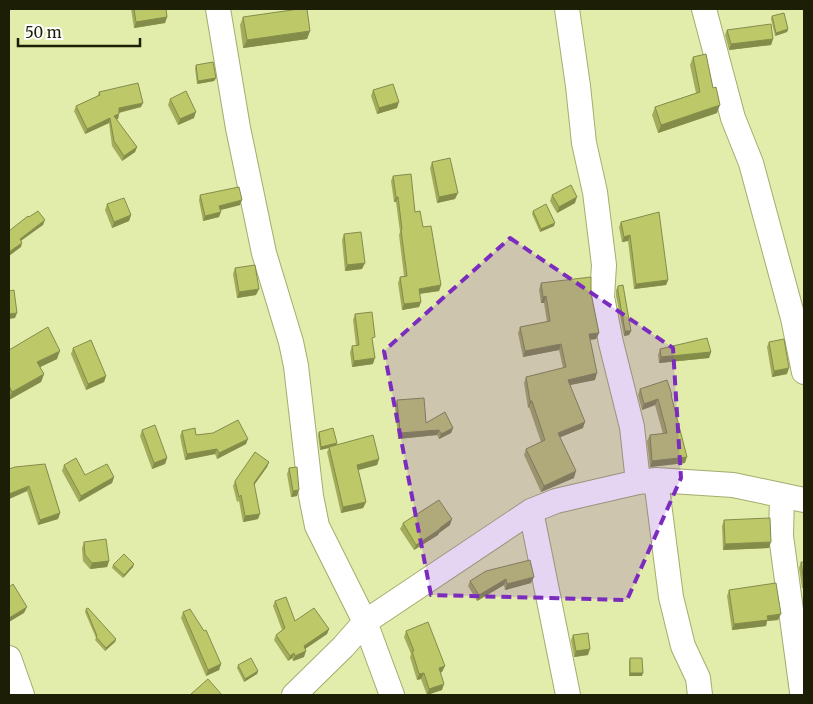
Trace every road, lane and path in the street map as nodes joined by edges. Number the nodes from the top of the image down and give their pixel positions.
1 (218, 9) edge
2 (567, 9) edge
3 (704, 9) edge
4 (804, 372) edge
5 (647, 481) junction
6 (793, 498) edge
7 (531, 511) junction
8 (365, 622) junction
9 (9, 658) edge
10 (802, 692) dead end
11 (22, 695) edge
12 (294, 695) edge
13 (392, 695) edge
14 (568, 695) edge
15 (700, 695) edge

1 - 8 street
2 - 5 street
3 - 4 street
5 - 6 street
5 - 7 street
5 - 15 street
6 - 10 street
7 - 8 street
7 - 14 street
8 - 12 street
8 - 13 street
9 - 11 street

